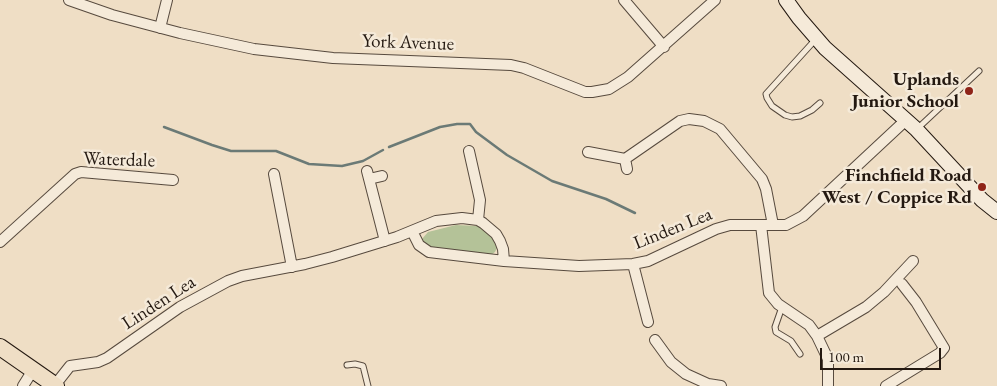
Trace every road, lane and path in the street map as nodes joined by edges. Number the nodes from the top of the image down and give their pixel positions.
1 (69, 0) edge
2 (167, 0) edge
3 (624, 0) edge
4 (715, 0) edge
5 (786, 0) edge
6 (160, 28) junction
7 (817, 38) junction
8 (664, 47) junction
9 (979, 71) dead end
10 (820, 103) dead end
11 (911, 125) junction
12 (469, 151) dead end
13 (588, 152) dead end
14 (274, 174) dead end
15 (382, 176) dead end
16 (173, 180) dead end
17 (982, 200) junction
18 (997, 212) edge
19 (478, 220) junction
20 (997, 223) edge
21 (761, 225) junction
22 (772, 225) junction
23 (412, 232) junction
24 (385, 241) junction
25 (0, 242) edge
26 (504, 261) junction
27 (913, 261) dead end
28 (633, 264) junction
29 (292, 267) junction
30 (902, 284) dead end
31 (782, 307) junction
32 (648, 322) dead end
33 (817, 336) junction
34 (655, 340) dead end
35 (0, 347) edge
36 (800, 354) dead end
37 (347, 365) dead end
38 (34, 370) junction
39 (23, 386) edge
40 (56, 386) edge
41 (368, 386) edge
42 (721, 386) edge
43 (828, 386) edge
44 (886, 386) edge

1 - 6 street, York Avenue
2 - 6 street
3 - 8 street
4 - 8 street, York Avenue
5 - 7 main road
6 - 8 street, York Avenue
7 - 10 lane
7 - 11 main road
9 - 11 lane
11 - 17 main road
11 - 22 street, Linden Lea
12 - 19 street
13 - 22 street
14 - 29 street
15 - 24 street
16 - 25 street, Waterdale
17 - 18 main road
17 - 20 main road
19 - 23 street, Linden Lea
19 - 26 street
21 - 22 street, Linden Lea
21 - 28 street, Linden Lea
21 - 31 street
23 - 24 street, Linden Lea
23 - 26 street, Linden Lea
24 - 29 street, Linden Lea
26 - 28 street, Linden Lea
27 - 33 street
28 - 32 street
29 - 40 street, Linden Lea
30 - 44 street
31 - 33 street
31 - 36 lane
33 - 43 street
34 - 42 street
35 - 38 highway
37 - 41 lane
38 - 39 street
38 - 40 highway

